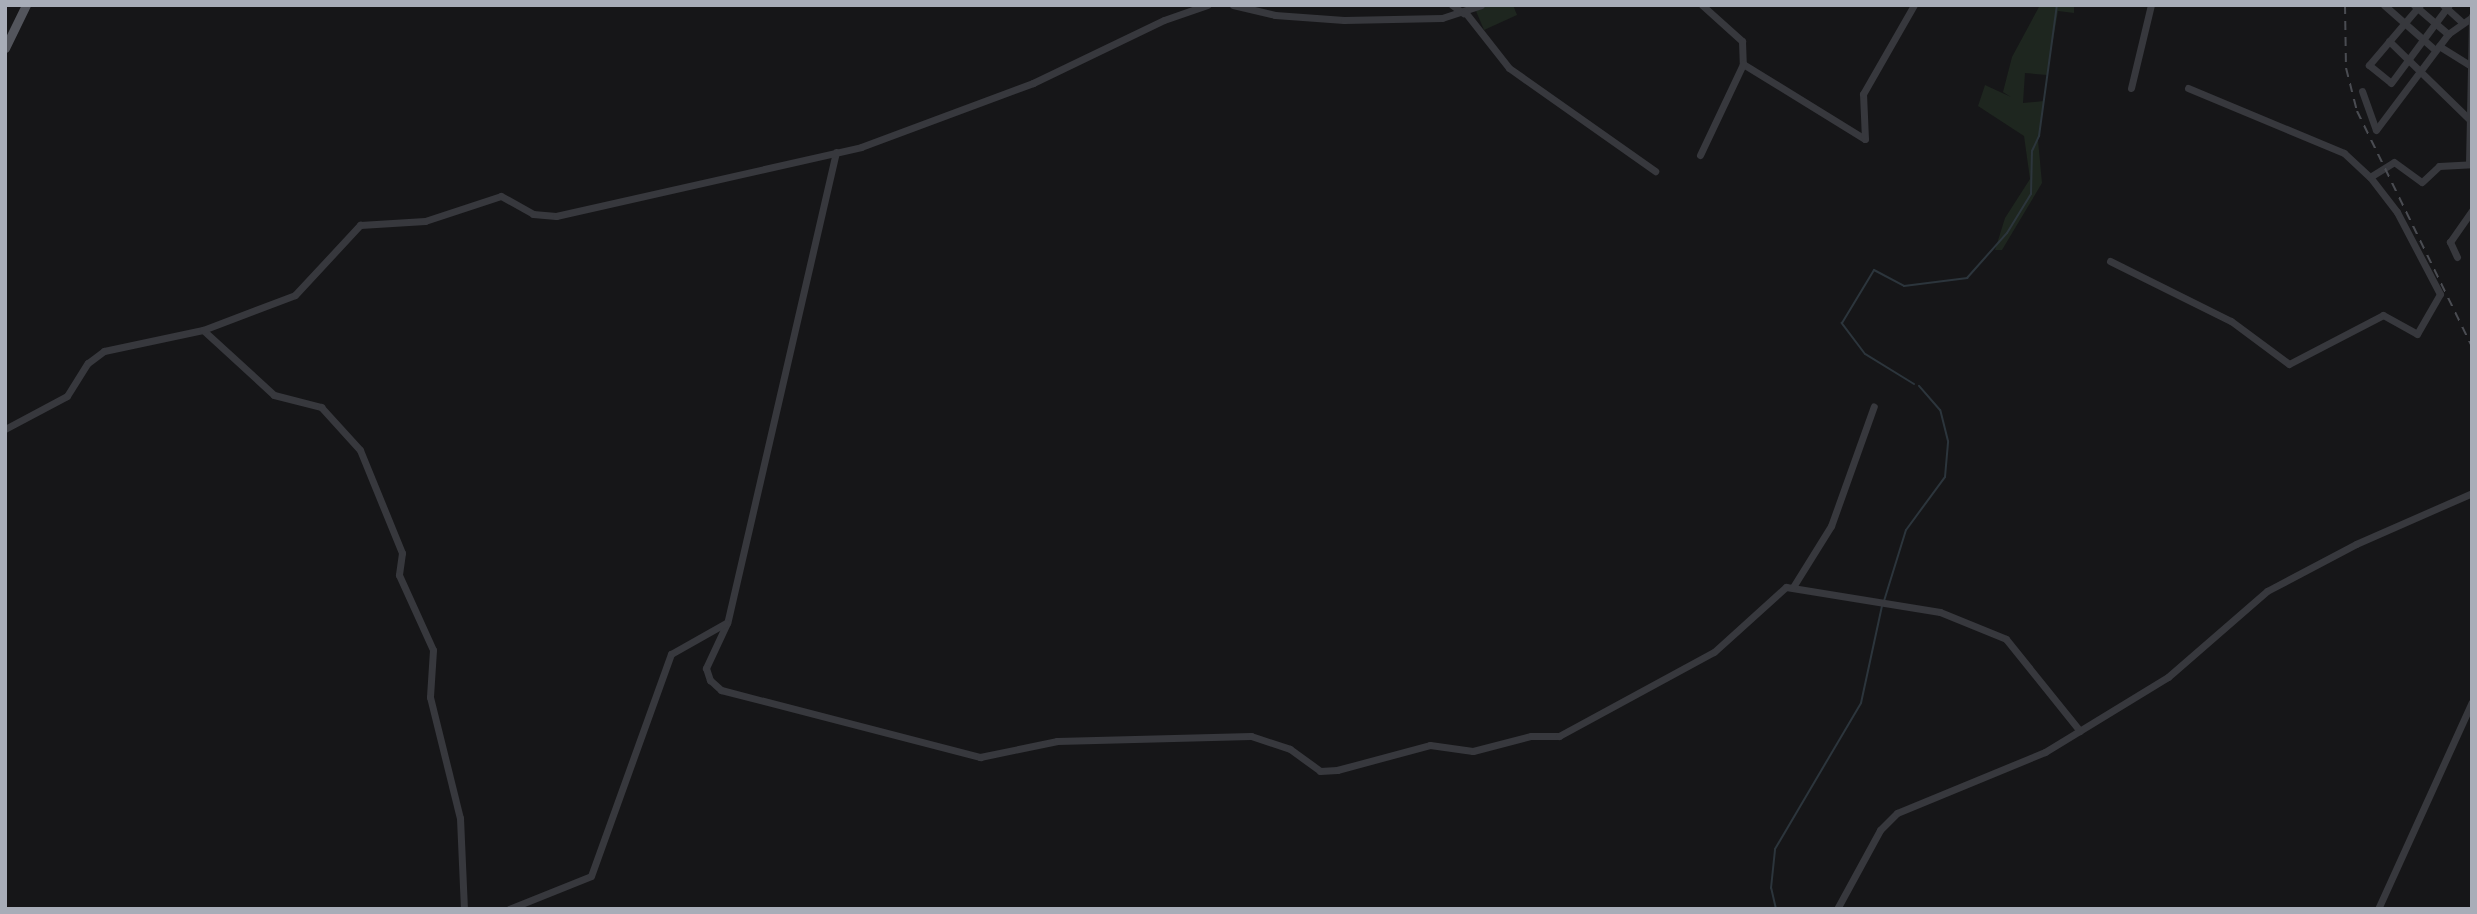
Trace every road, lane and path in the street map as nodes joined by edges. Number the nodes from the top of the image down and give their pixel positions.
1 (26, 5) edge
2 (1207, 5) edge
3 (1233, 5) edge
4 (1452, 5) edge
5 (1481, 5) edge
6 (1702, 5) edge
7 (1914, 5) edge
8 (2151, 5) edge
9 (2384, 5) edge
10 (2397, 5) edge
11 (2417, 6) edge
12 (2446, 6) edge
13 (1464, 13) junction
14 (2391, 14) junction
15 (2472, 17) edge
16 (2460, 21) junction
17 (2435, 22) junction
18 (2404, 24) junction
19 (2448, 34) junction
20 (2422, 40) junction
21 (2389, 41) junction
22 (5, 48) edge
23 (2437, 48) junction
24 (2408, 62) junction
25 (1743, 64) junction
26 (2469, 65) junction
27 (2418, 70) junction
28 (2131, 88) dead end
29 (2188, 88) dead end
30 (2361, 91) dead end
31 (2470, 121) edge
32 (836, 152) junction
33 (1700, 155) dead end
34 (2470, 164) edge
35 (1655, 171) dead end
36 (2370, 177) junction
37 (2472, 210) edge
38 (2457, 257) dead end
39 (2109, 261) dead end
40 (202, 330) junction
41 (1874, 407) dead end
42 (5, 429) edge
43 (2472, 493) edge
44 (1793, 587) junction
45 (727, 623) junction
46 (2472, 702) edge
47 (2080, 731) junction
48 (464, 909) edge
49 (509, 909) edge
50 (1837, 909) edge
51 (2378, 909) edge

1 - 22 main road
2 - 32 street
3 - 13 street
4 - 13 street
5 - 13 street
6 - 25 street
7 - 25 street
8 - 28 street
9 - 14 street
10 - 14 street
11 - 17 street
11 - 18 street
12 - 16 street
12 - 17 street
13 - 35 street
14 - 18 street
15 - 16 street
15 - 26 street
16 - 19 street
17 - 19 street
17 - 20 street
18 - 20 street
18 - 21 street
19 - 23 street
20 - 23 street
20 - 24 street
21 - 24 street
21 - 24 street
23 - 26 street
23 - 27 street
24 - 27 street
25 - 33 street
26 - 31 street
27 - 30 street
27 - 31 street
29 - 36 street
31 - 34 street
32 - 40 street
32 - 45 street
34 - 36 street
36 - 39 street
37 - 38 street
40 - 42 street
40 - 48 street
41 - 44 street
43 - 47 street
44 - 45 street
44 - 47 street
45 - 49 street
46 - 51 street
47 - 50 street

